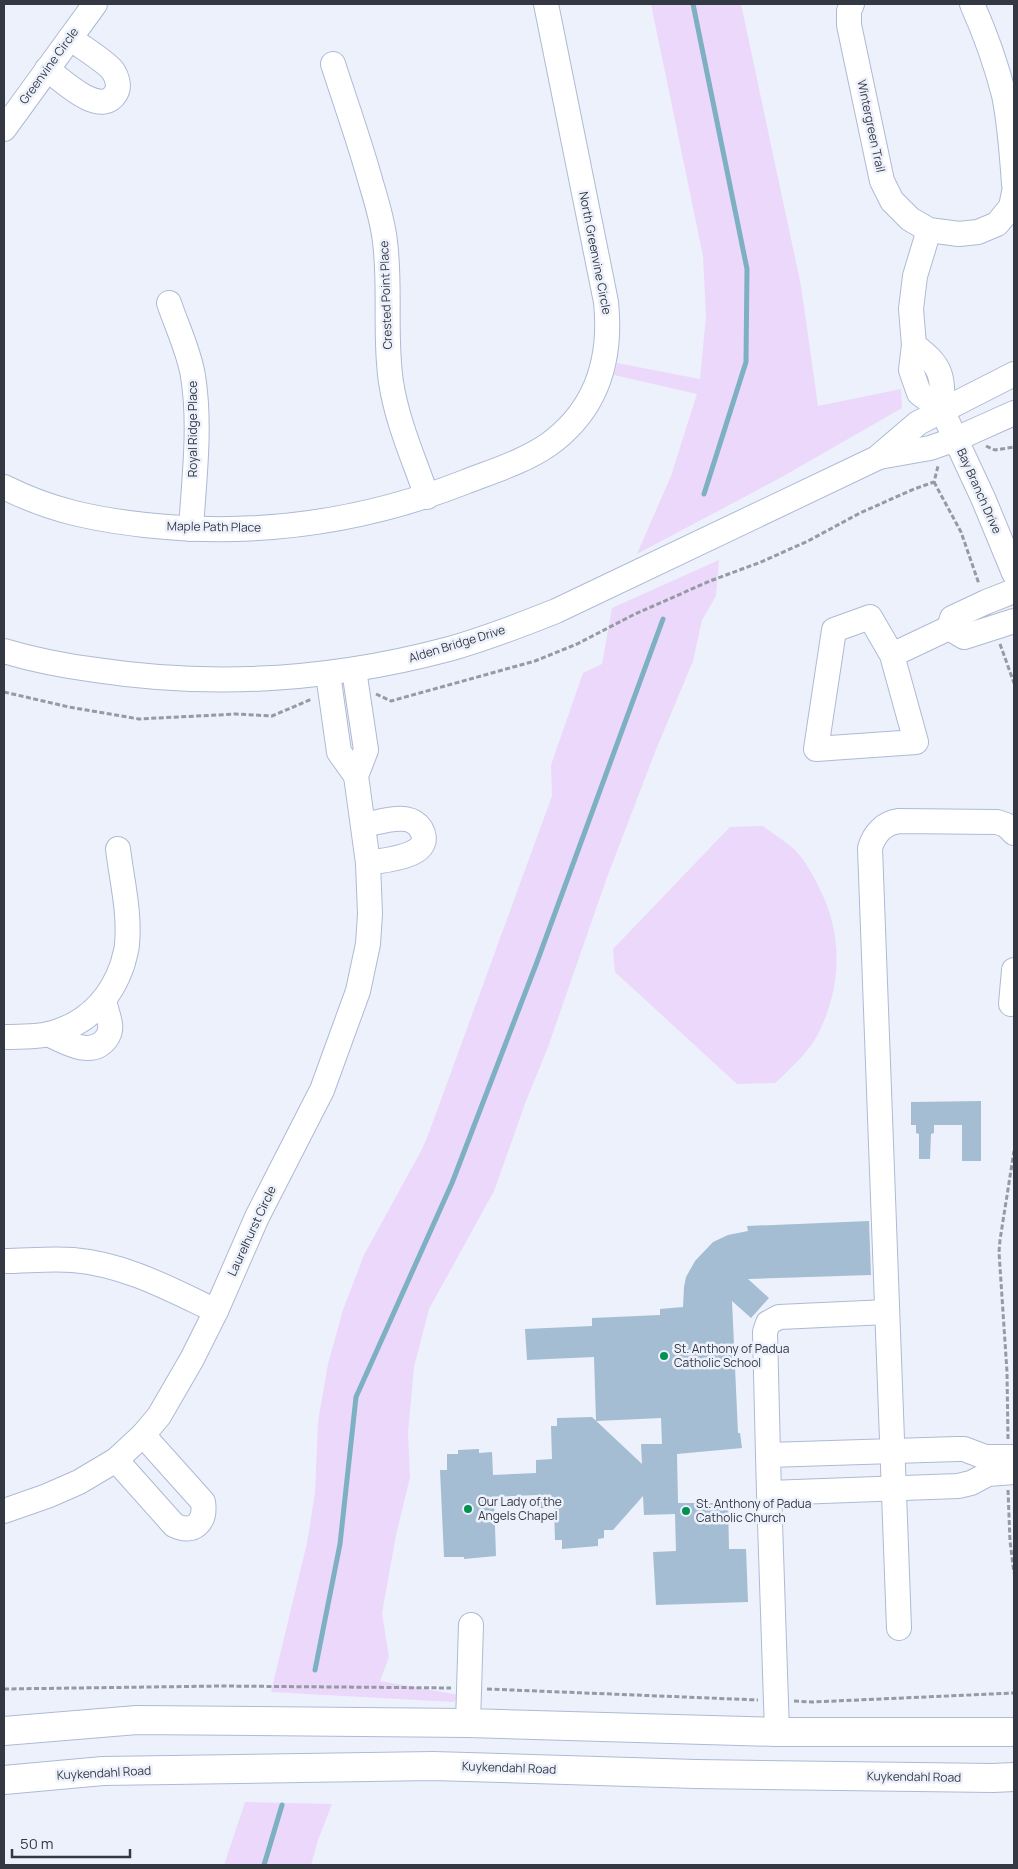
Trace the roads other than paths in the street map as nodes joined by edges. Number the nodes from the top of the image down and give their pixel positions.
1 (95, 4) edge
2 (546, 4) edge
3 (852, 4) edge
4 (972, 4) edge
5 (70, 38) junction
6 (333, 64) dead end
7 (48, 69) junction
8 (4, 129) edge
9 (1014, 184) edge
10 (1014, 192) edge
11 (928, 230) junction
12 (169, 304) dead end
13 (1014, 374) edge
14 (942, 410) junction
15 (1014, 413) edge
16 (956, 439) junction
17 (877, 458) junction
18 (4, 487) edge
19 (427, 497) junction
20 (191, 529) junction
21 (1014, 573) edge
22 (1014, 591) edge
23 (1004, 624) edge
24 (949, 628) junction
25 (4, 651) edge
26 (892, 655) junction
27 (354, 670) junction
28 (328, 674) junction
29 (356, 776) junction
30 (363, 825) junction
31 (1014, 833) edge
32 (118, 849) dead end
33 (368, 863) junction
34 (1014, 970) edge
35 (104, 1001) junction
36 (1011, 1004) dead end
37 (48, 1034) junction
38 (4, 1037) edge
39 (4, 1261) edge
40 (216, 1312) junction
41 (887, 1312) junction
42 (143, 1435) junction
43 (892, 1451) junction
44 (975, 1454) junction
45 (768, 1455) junction
46 (116, 1460) junction
47 (1011, 1465) edge
48 (976, 1480) junction
49 (894, 1489) junction
50 (770, 1493) junction
51 (4, 1511) edge
52 (471, 1625) dead end
53 (899, 1628) dead end
54 (468, 1723) junction
55 (4, 1731) edge
56 (777, 1732) junction
57 (1014, 1732) edge
58 (499, 1767) junction
59 (781, 1774) junction
60 (1014, 1777) edge
61 (4, 1780) edge

1 - 5 street, Greenvine Circle
2 - 19 street, North Greenvine Circle
3 - 11 street, Wintergreen Trail
4 - 9 street
5 - 7 street, Greenvine Circle
5 - 7 street
6 - 19 street, Crested Point Place
7 - 8 street, Greenvine Circle
10 - 11 street, Wintergreen Trail
11 - 14 street
12 - 20 street, Royal Ridge Place
13 - 14 street, Alden Bridge Drive
14 - 16 street, Bay Branch Drive
14 - 17 street, Alden Bridge Drive
15 - 16 street, Alden Bridge Drive
16 - 17 street, Alden Bridge Drive
16 - 21 street, Bay Branch Drive
17 - 27 street, Alden Bridge Drive
18 - 20 street, Maple Path Place
19 - 20 street, Maple Path Place
22 - 24 street
23 - 24 street
24 - 26 street
25 - 28 street, Alden Bridge Drive
26 - 26 street
27 - 28 street, Alden Bridge Drive
27 - 29 street, Laurelhurst Circle
28 - 29 street, Laurelhurst Circle
29 - 30 street, Laurelhurst Circle
30 - 33 street, Laurelhurst Circle
30 - 33 street
31 - 41 street
32 - 35 street
33 - 40 street, Laurelhurst Circle
34 - 36 street
35 - 37 street
35 - 37 street
37 - 38 street
39 - 40 street
40 - 42 street, Laurelhurst Circle
41 - 43 street
41 - 45 street
42 - 46 street, Laurelhurst Circle
42 - 46 street
43 - 44 street
43 - 45 street
43 - 49 street
44 - 47 street
44 - 48 street
45 - 50 street
46 - 51 street, Laurelhurst Circle
47 - 48 street
48 - 49 street
49 - 50 street
49 - 53 street
50 - 56 street
52 - 54 street
54 - 55 main road
54 - 56 main road
54 - 58 main road
56 - 57 main road
56 - 59 main road
58 - 59 main road, Kuykendahl Road
58 - 61 main road, Kuykendahl Road
59 - 60 main road, Kuykendahl Road

